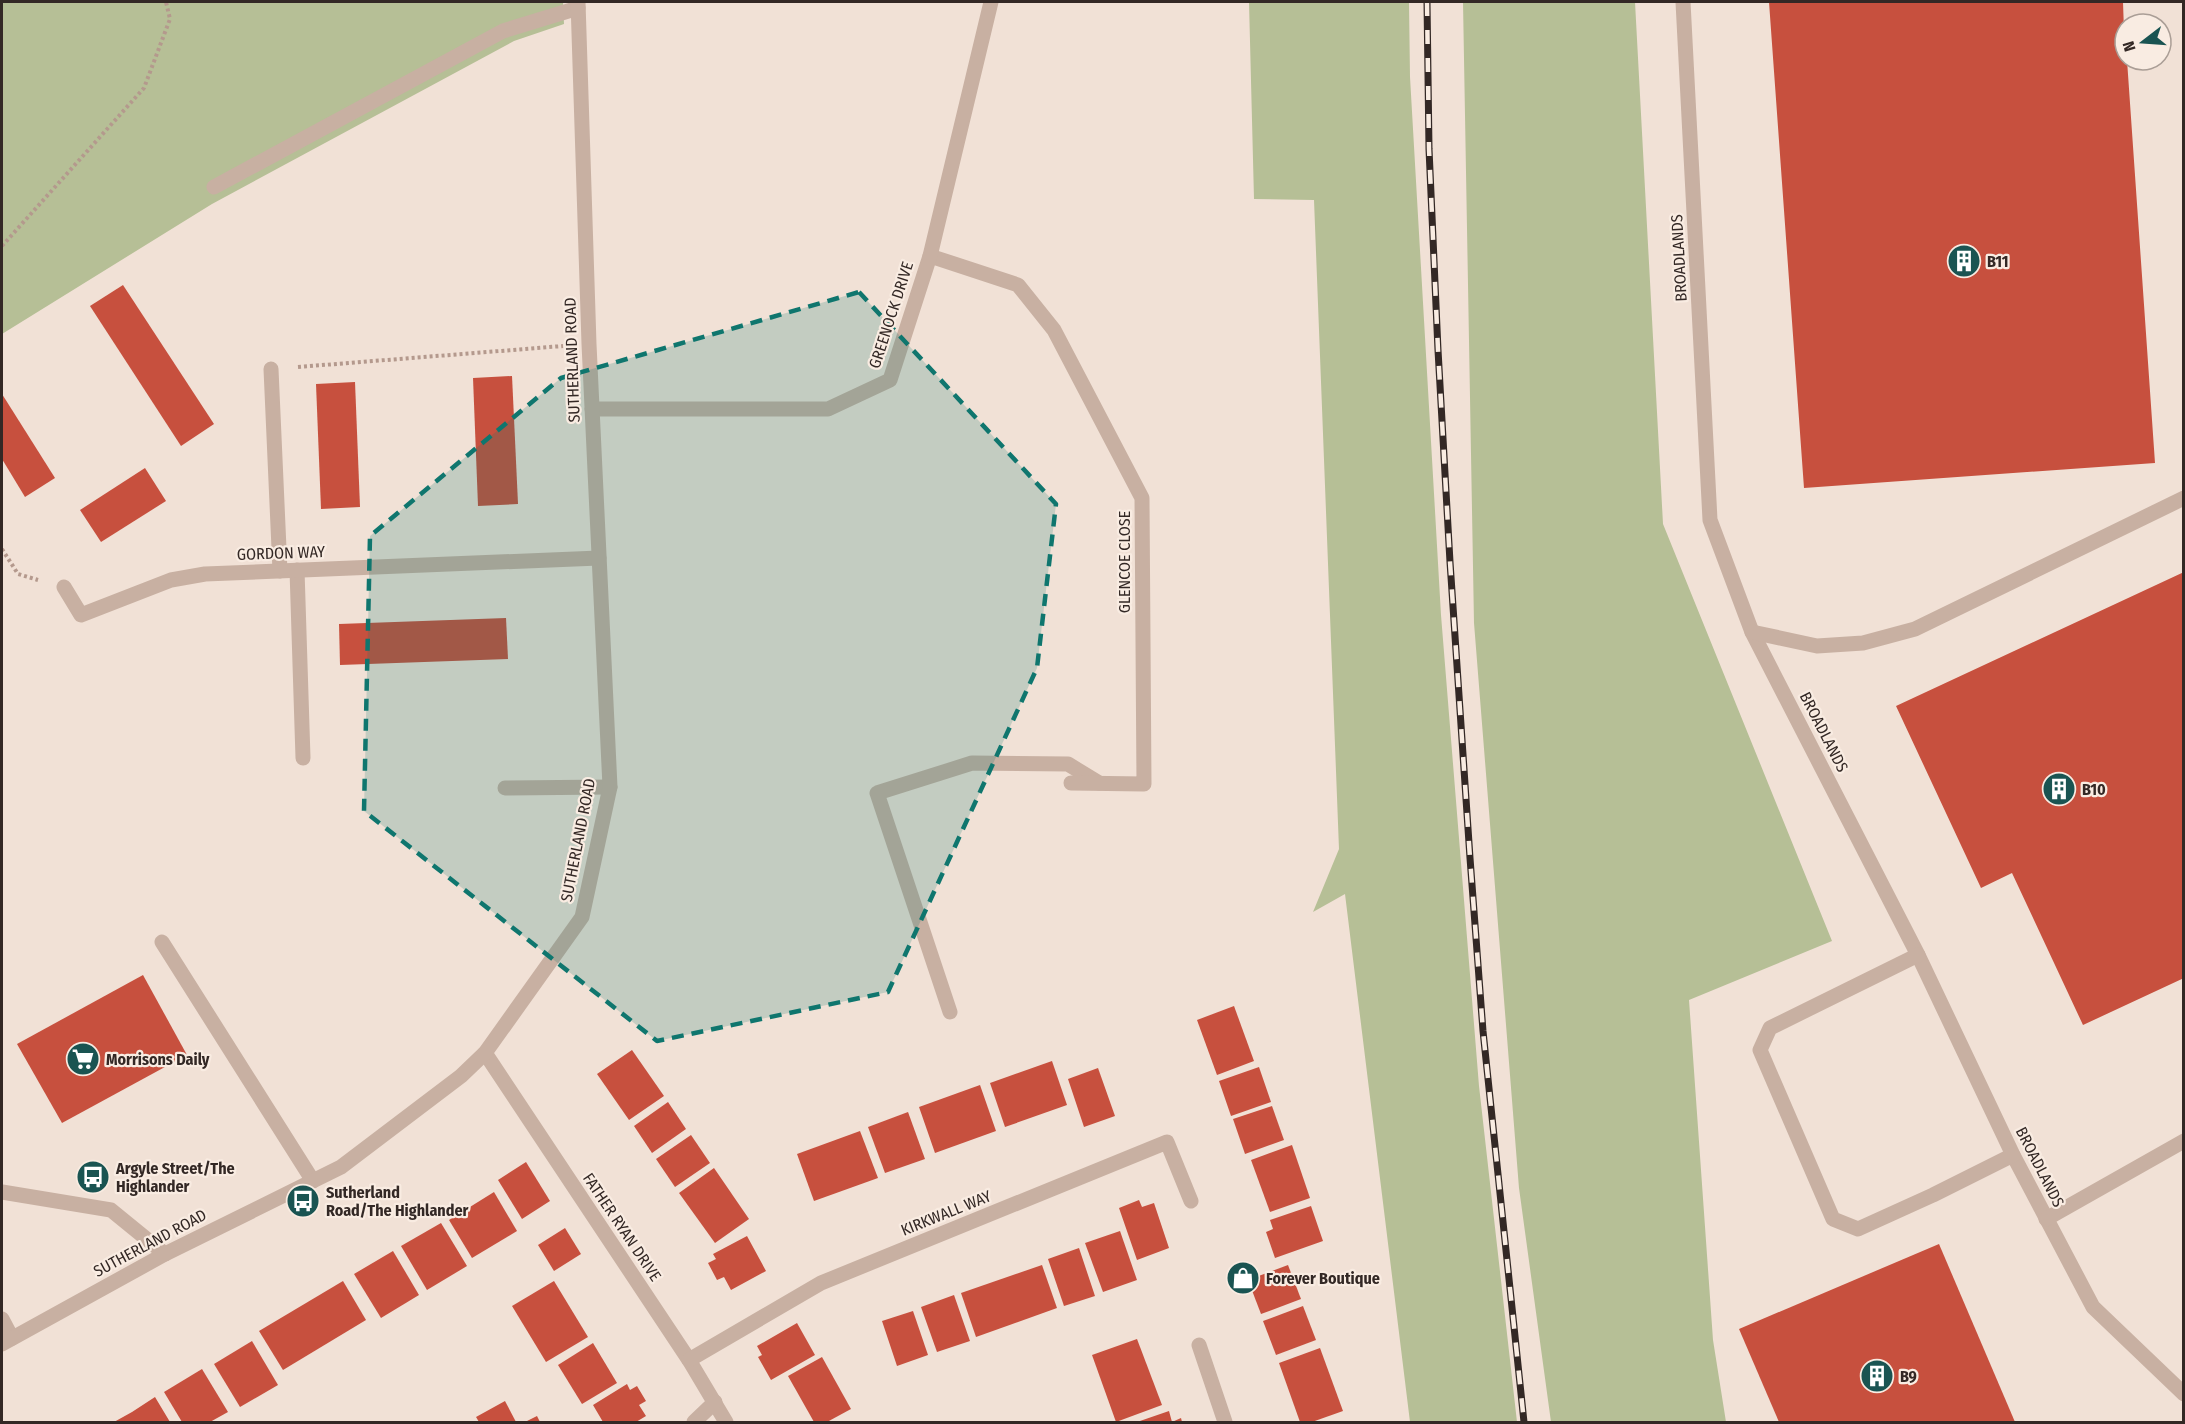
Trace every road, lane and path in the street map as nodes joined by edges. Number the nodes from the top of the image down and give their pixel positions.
1 (166, 2) edge
2 (991, 2) edge
3 (1683, 2) edge
4 (578, 5) edge
5 (214, 188) dead end
6 (2, 246) edge
7 (930, 256) junction
8 (589, 344) junction
9 (271, 369) joint
10 (592, 409) junction
11 (2184, 498) edge
12 (2, 549) edge
13 (599, 558) junction
14 (297, 570) junction
15 (280, 571) junction
16 (64, 587) joint
17 (1752, 632) junction
18 (303, 758) dead end
19 (1071, 783) dead end
20 (1099, 783) junction
21 (610, 787) junction
22 (505, 789) dead end
23 (162, 942) dead end
24 (1918, 954) junction
25 (950, 1012) dead end
26 (485, 1053) junction
27 (2184, 1142) edge
28 (2013, 1155) junction
29 (313, 1181) junction
30 (2, 1192) edge
31 (1191, 1201) dead end
32 (2046, 1219) junction
33 (165, 1254) junction
34 (2, 1319) edge
35 (7, 1341) edge
36 (1199, 1345) dead end
37 (689, 1360) junction
38 (2184, 1394) edge
39 (715, 1402) junction
40 (694, 1422) edge
41 (726, 1422) edge
42 (1225, 1422) edge

1 - 6 path
2 - 7 street, GREENOCK DRIVE
3 - 17 street, BROADLANDS
4 - 5 street
4 - 8 street, SUTHERLAND ROAD
7 - 10 street, GREENOCK DRIVE
7 - 20 street, GLENCOE CLOSE
8 - 9 path
8 - 10 street, SUTHERLAND ROAD
9 - 15 street
10 - 13 street, SUTHERLAND ROAD
11 - 17 street
12 - 16 path
13 - 14 street, GORDON WAY
13 - 21 street, SUTHERLAND ROAD
14 - 15 street, GORDON WAY
14 - 18 street
15 - 16 street, GORDON WAY
17 - 24 street, BROADLANDS
19 - 20 street, GLENCOE CLOSE
20 - 25 street
21 - 22 street
21 - 26 street, SUTHERLAND ROAD
23 - 29 street
24 - 28 street, BROADLANDS
24 - 28 street
26 - 29 street, SUTHERLAND ROAD
26 - 37 street, FATHER RYAN DRIVE
27 - 32 street
28 - 32 street, BROADLANDS
29 - 33 street, SUTHERLAND ROAD
30 - 33 street
31 - 37 street, KIRKWALL WAY
32 - 38 street, BROADLANDS
33 - 35 street, SUTHERLAND ROAD
34 - 35 street
36 - 42 street
37 - 39 street, FATHER RYAN DRIVE
39 - 40 street
39 - 41 street, FATHER RYAN DRIVE

